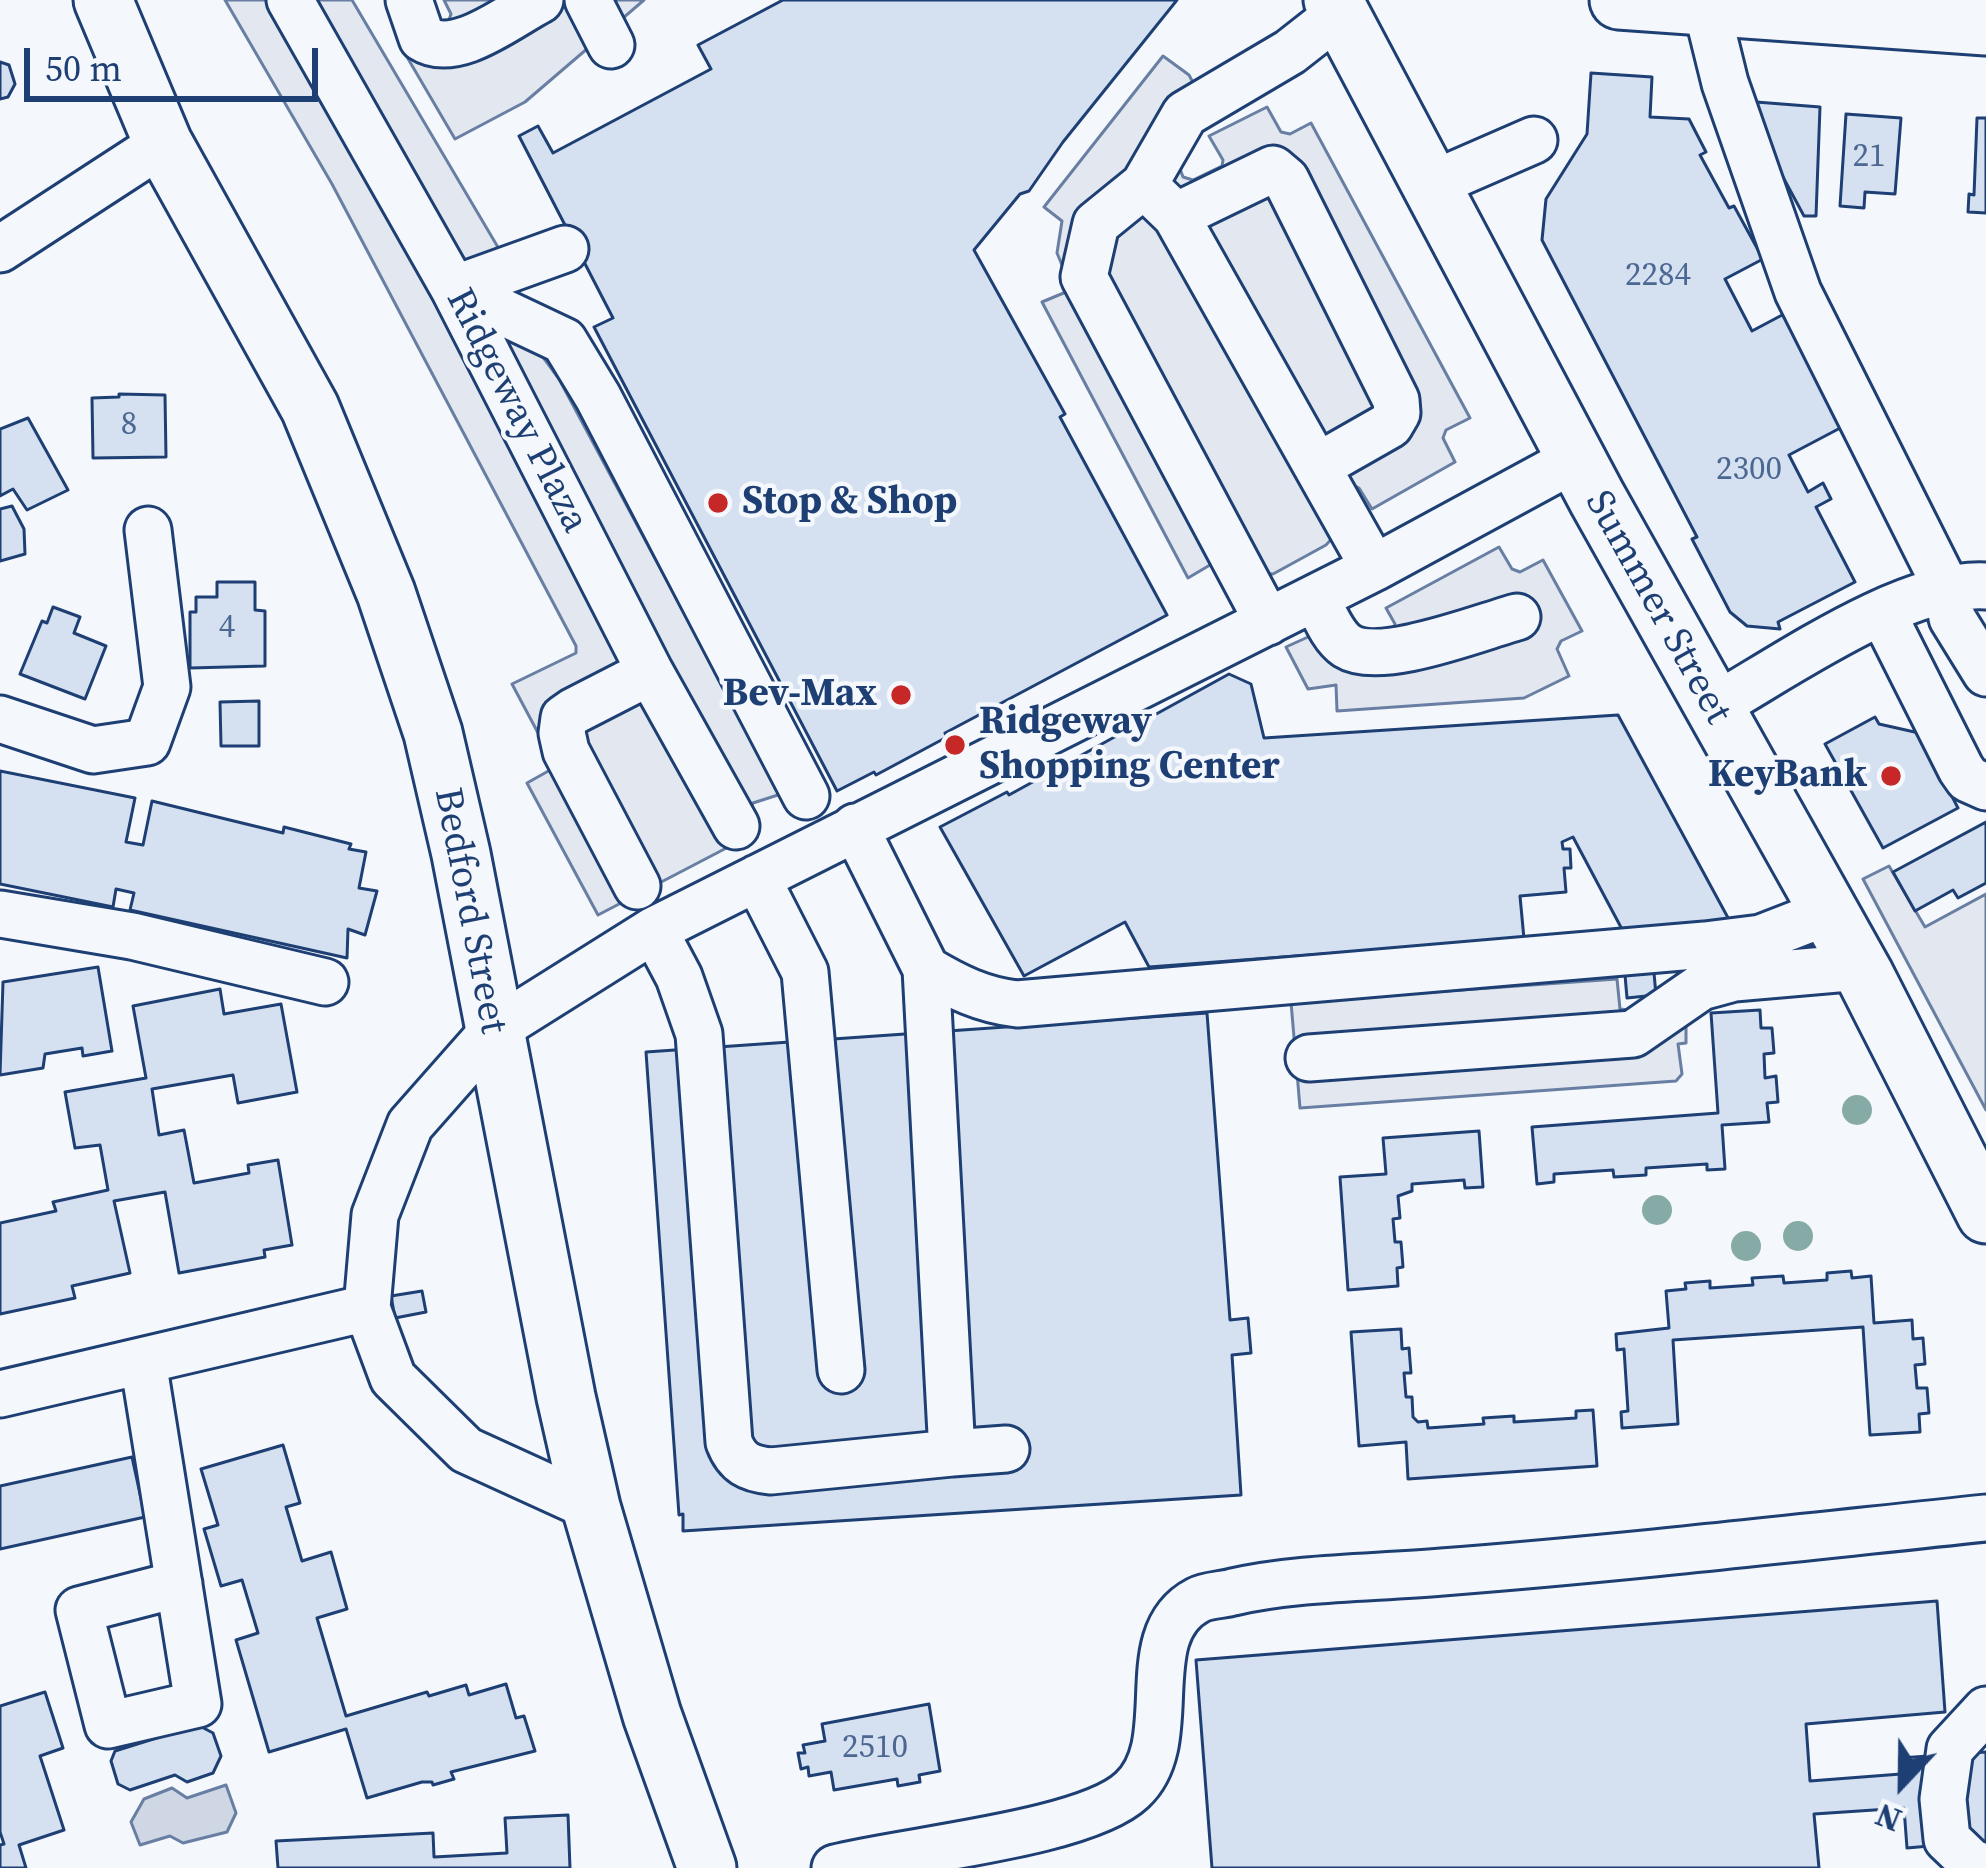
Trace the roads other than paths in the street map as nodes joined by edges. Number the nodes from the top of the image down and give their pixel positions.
1 (103, 0) edge
2 (290, 0) edge
3 (409, 0) edge
4 (540, 0) edge
5 (588, 0) edge
6 (1619, 0) edge
7 (1348, 4) edge
8 (1731, 5) edge
9 (1986, 26) edge
10 (611, 45) dead end
11 (1534, 140) dead end
12 (163, 143) junction
13 (1433, 184) junction
14 (1160, 201) junction
15 (0, 249) edge
16 (565, 249) dead end
17 (454, 290) junction
18 (1575, 459) junction
19 (1318, 466) junction
20 (148, 530) dead end
21 (1374, 568) junction
22 (1967, 588) edge
23 (1316, 598) junction
24 (1882, 612) junction
25 (1517, 617) dead end
26 (1268, 622) junction
27 (1986, 625) edge
28 (650, 672) junction
29 (1986, 673) edge
30 (1712, 708) junction
31 (0, 719) edge
32 (1986, 787) edge
33 (806, 796) dead end
34 (736, 826) dead end
35 (855, 826) junction
36 (757, 878) junction
37 (637, 886) dead end
38 (1828, 912) junction
39 (0, 914) edge
40 (654, 930) junction
41 (1860, 967) junction
42 (926, 969) junction
43 (325, 982) dead end
44 (493, 1031) junction
45 (1309, 1058) dead end
46 (1986, 1214) edge
47 (367, 1308) junction
48 (142, 1361) junction
49 (841, 1370) dead end
50 (0, 1394) edge
51 (1006, 1449) dead end
52 (952, 1453) junction
53 (591, 1507) junction
54 (1986, 1518) edge
55 (179, 1584) dead end
56 (1986, 1710) edge
57 (707, 1868) edge
58 (835, 1868) edge
59 (1986, 1868) edge

1 - 12 main road, Bedford Street
2 - 17 street, Ridgeway Plaza
3 - 4 street
5 - 10 street
6 - 8 main road
7 - 13 main road, Summer Street
7 - 14 street
8 - 9 main road
8 - 22 street
11 - 13 street
12 - 15 street
12 - 44 main road, Bedford Street
13 - 18 main road, Summer Street
14 - 19 street
14 - 19 street
14 - 26 street
16 - 17 street
17 - 28 street, Ridgeway Plaza
17 - 33 street
18 - 21 street
18 - 30 main road, Summer Street
19 - 21 street
20 - 31 street
21 - 23 street
22 - 24 street
22 - 27 street
22 - 29 street
23 - 25 street
23 - 26 street
24 - 30 street
24 - 32 street
26 - 35 street
28 - 34 street, Ridgeway Plaza
28 - 37 street
30 - 38 main road, Summer Street
35 - 36 street
35 - 42 street
36 - 40 street
36 - 49 street
38 - 41 main road, Summer Street
38 - 42 street
39 - 43 street
40 - 44 street
40 - 52 street
41 - 45 street
41 - 46 main road, Summer Street
42 - 52 street
44 - 47 street
44 - 53 main road, Bedford Street
47 - 48 street
47 - 53 street
48 - 50 street
48 - 55 street
51 - 52 street
53 - 57 main road, Bedford Street
54 - 58 street
56 - 59 street

